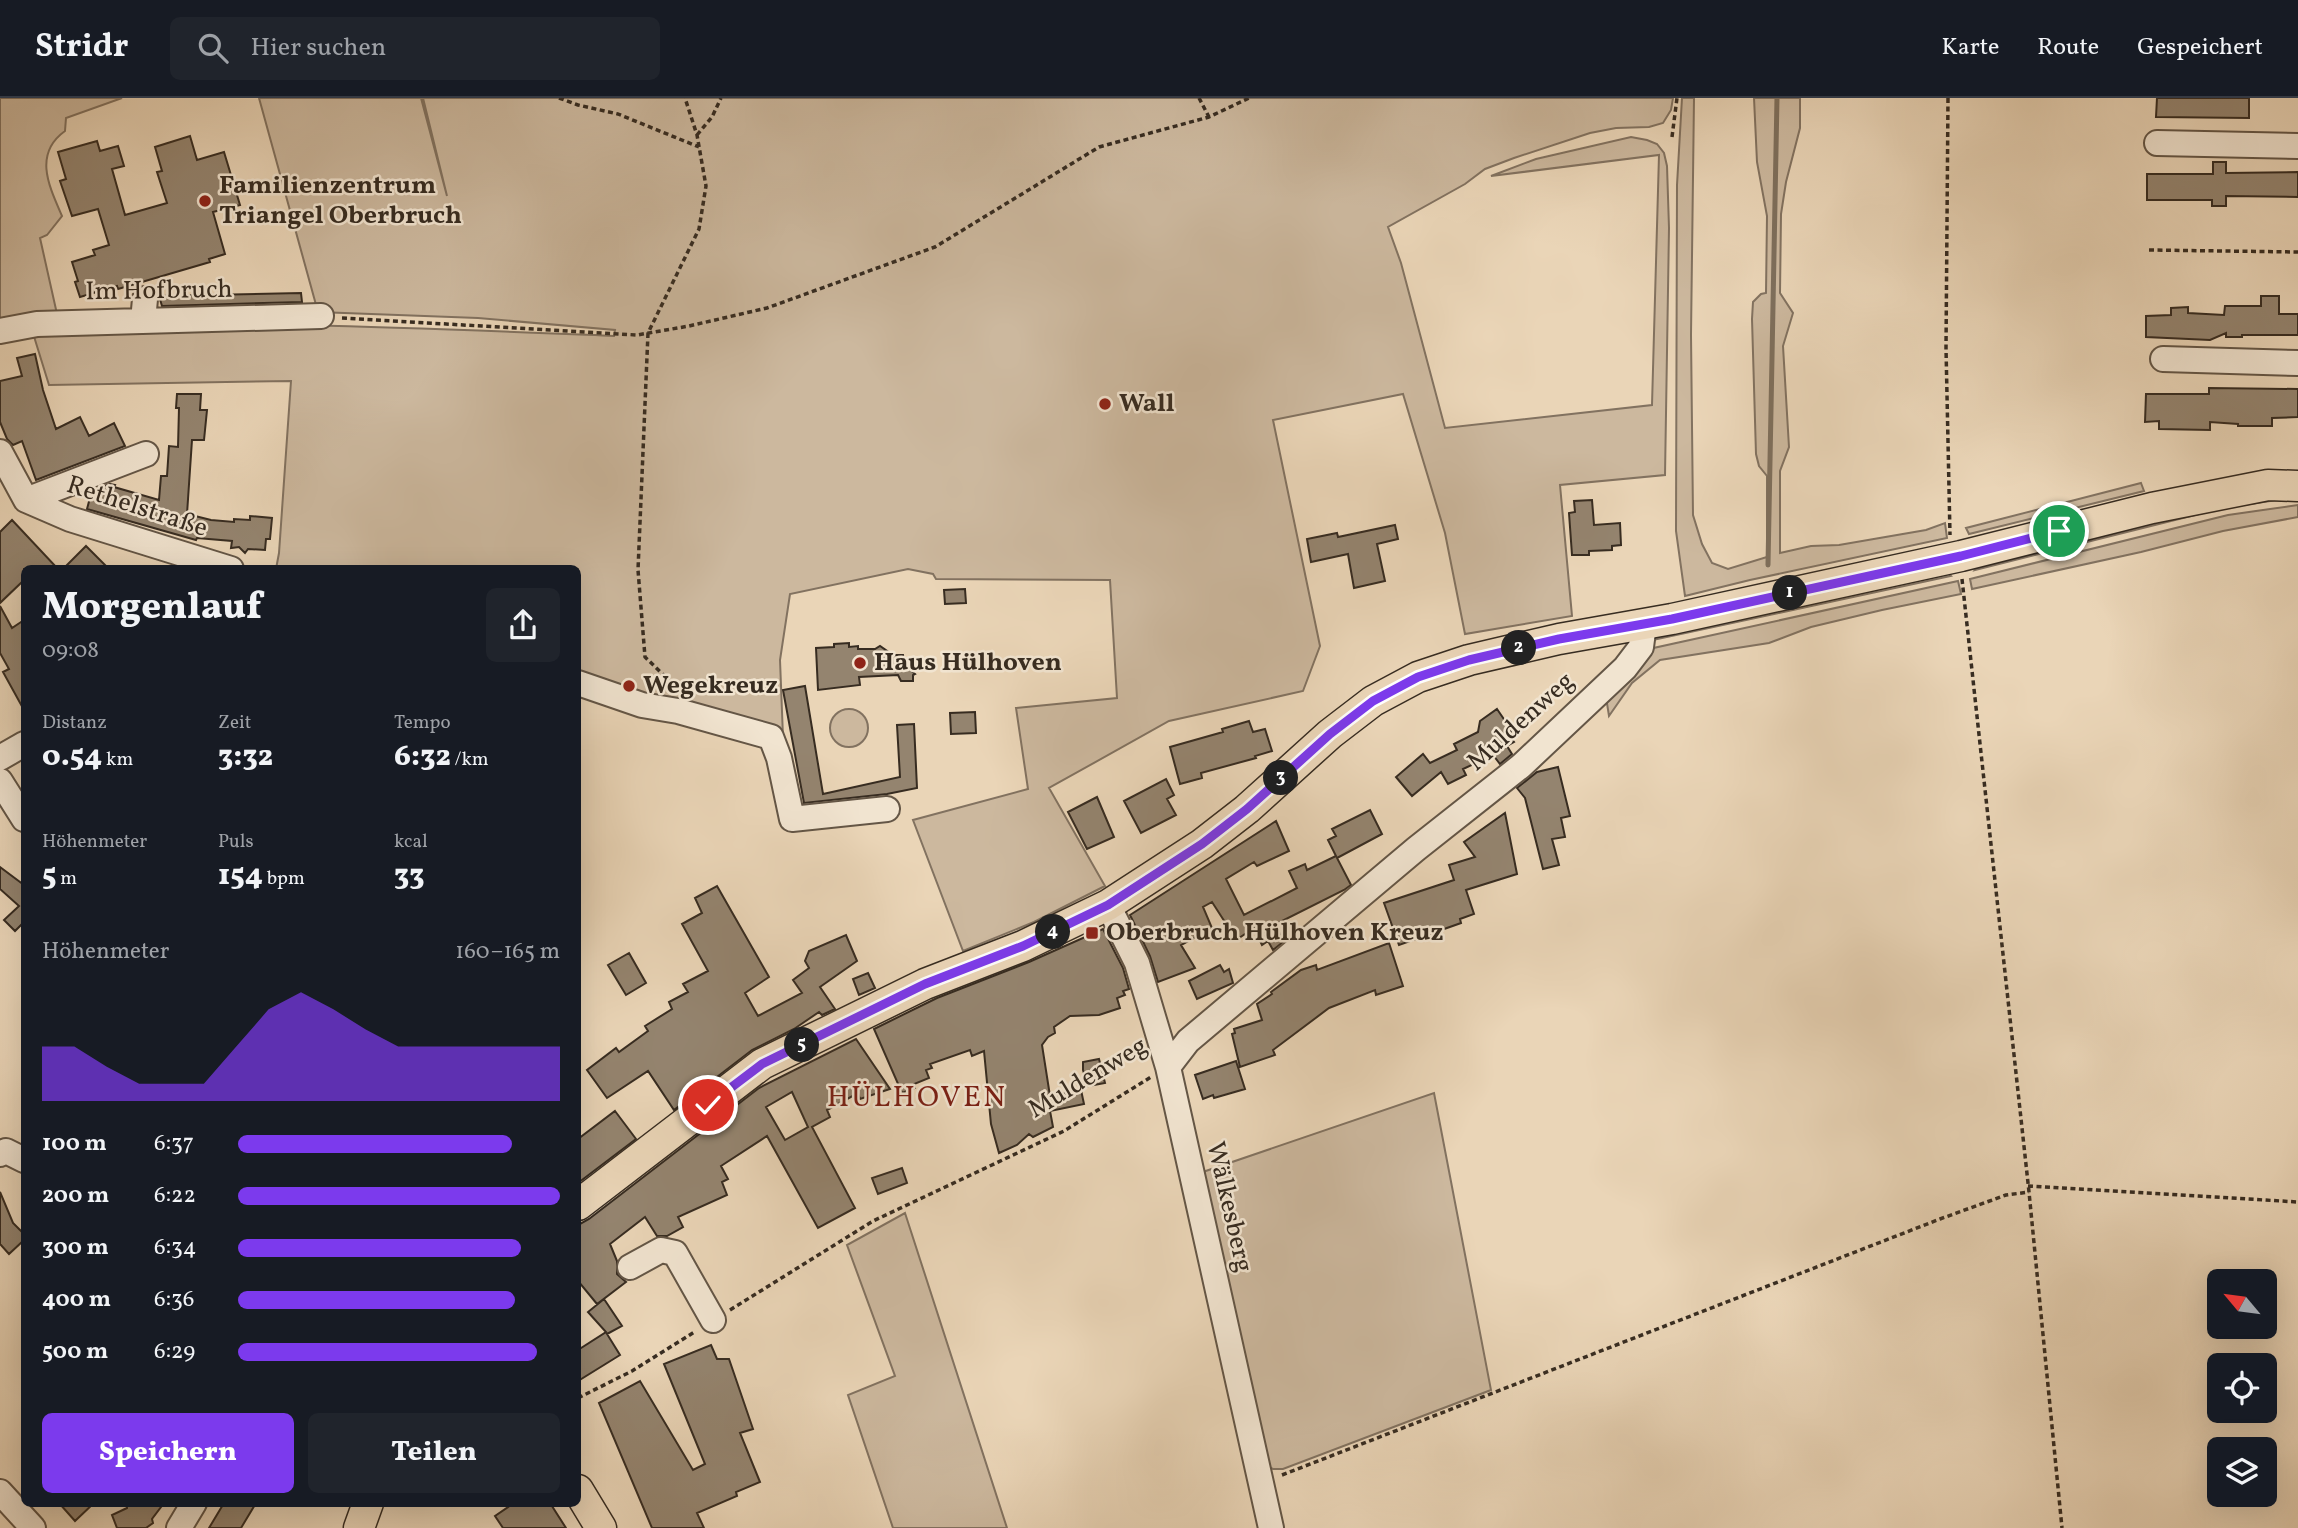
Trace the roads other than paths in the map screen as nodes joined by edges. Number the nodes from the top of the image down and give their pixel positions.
1 (2157, 143) dead end
2 (2298, 146) edge
3 (321, 316) road end
4 (0, 331) edge
5 (2163, 359) dead end
6 (2298, 363) edge
7 (0, 452) edge
8 (146, 454) dead end
9 (2298, 486) edge
10 (26, 500) junction
11 (217, 565) edge
12 (1644, 624) junction
13 (581, 684) edge
14 (21, 746) edge
15 (0, 758) edge
16 (0, 780) edge
17 (887, 808) dead end
18 (21, 814) edge
19 (1108, 905) junction
20 (1168, 1067) junction
21 (581, 1203) edge
22 (630, 1267) dead end
23 (713, 1321) road end
24 (0, 1492) edge
25 (581, 1495) edge
26 (192, 1507) edge
27 (367, 1507) edge
28 (33, 1528) edge
29 (179, 1528) edge
30 (359, 1528) edge
31 (601, 1528) edge
32 (1271, 1528) edge

1 - 2 street
3 - 4 street, Im Hofbruch
5 - 6 street
7 - 10 street
8 - 10 street
9 - 12 main road
10 - 11 street, Rethelstraße
12 - 19 main road
12 - 20 street, Muldenweg
13 - 17 street
14 - 15 street
16 - 18 street
19 - 20 street, Wälkesberg
19 - 21 main road
20 - 32 street, Wälkesberg
22 - 23 street
24 - 28 street
25 - 31 main road
26 - 29 street
27 - 30 main road

